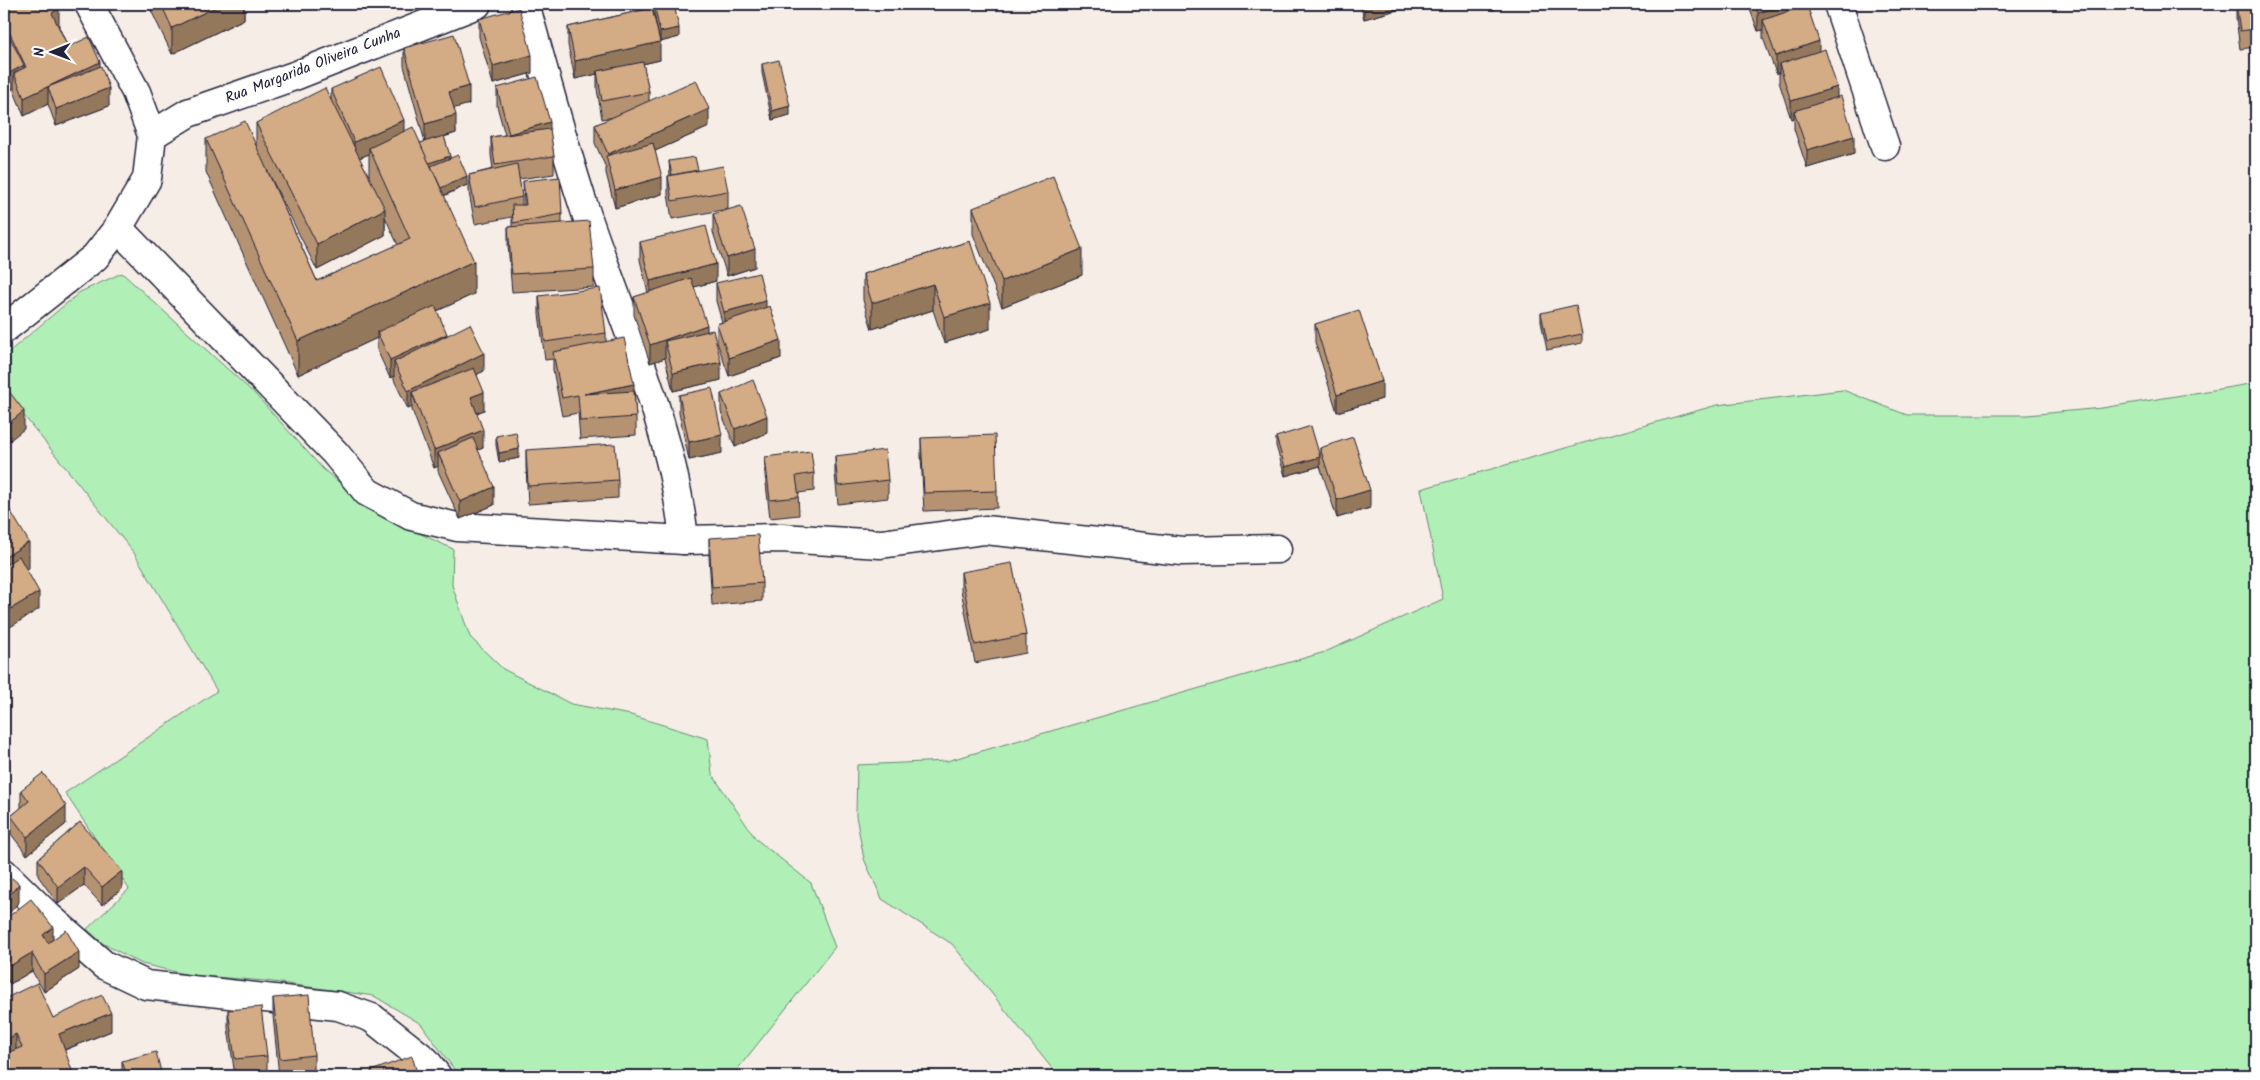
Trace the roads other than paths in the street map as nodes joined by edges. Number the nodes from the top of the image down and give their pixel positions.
1 (89, 4) edge
2 (477, 4) edge
3 (525, 4) edge
4 (1838, 4) edge
5 (152, 135) junction
6 (1885, 146) dead end
7 (118, 228) junction
8 (9, 319) edge
9 (684, 540) junction
10 (1277, 549) dead end
11 (4, 873) edge
12 (437, 1076) edge

1 - 5 street
2 - 5 street, Rua Margarida Oliveira Cunha
3 - 9 street
4 - 6 street
5 - 7 street
7 - 8 street
7 - 9 street
9 - 10 street
11 - 12 street

